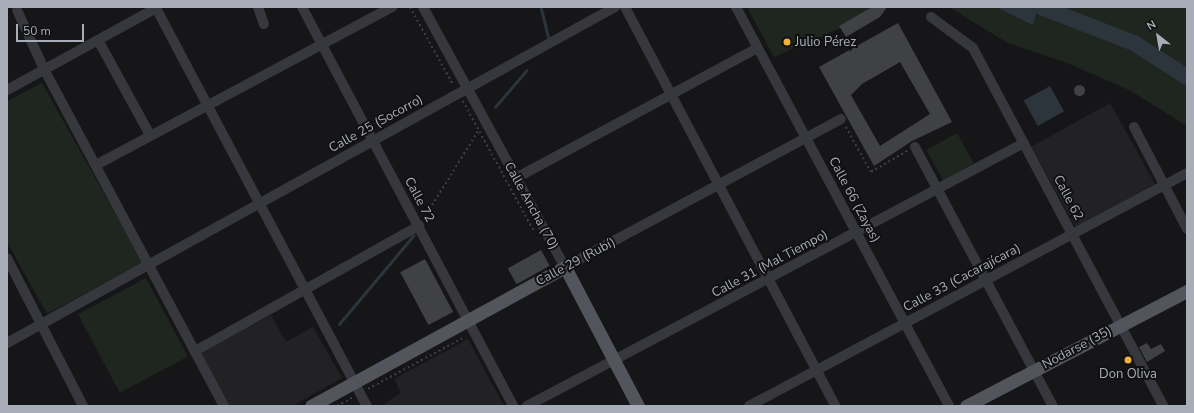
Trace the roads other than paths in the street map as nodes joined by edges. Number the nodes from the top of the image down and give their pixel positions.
1 (258, 7) edge
2 (302, 7) edge
3 (392, 7) edge
4 (423, 7) edge
5 (615, 7) edge
6 (625, 7) edge
7 (736, 7) edge
8 (17, 10) dead end
9 (931, 17) dead end
10 (264, 24) dead end
11 (98, 40) junction
12 (322, 44) junction
13 (757, 48) junction
14 (44, 69) junction
15 (7, 90) edge
16 (463, 91) junction
17 (671, 94) junction
18 (207, 105) junction
19 (841, 119) road end
20 (1134, 127) dead end
21 (150, 135) junction
22 (806, 138) junction
23 (373, 141) junction
24 (1024, 143) junction
25 (915, 147) road end
26 (96, 165) junction
27 (1187, 173) edge
28 (516, 178) junction
29 (718, 185) junction
30 (1164, 186) junction
31 (937, 189) junction
32 (259, 204) junction
33 (419, 226) junction
34 (1187, 229) edge
35 (857, 232) junction
36 (1072, 235) junction
37 (7, 258) edge
38 (149, 264) junction
39 (565, 267) junction
40 (769, 280) junction
41 (986, 280) junction
42 (304, 290) junction
43 (1187, 291) edge
44 (906, 323) junction
45 (41, 324) junction
46 (471, 326) junction
47 (1121, 326) junction
48 (7, 343) edge
49 (195, 351) junction
50 (614, 360) junction
51 (816, 370) junction
52 (1034, 371) junction
53 (357, 388) junction
54 (83, 406) edge
55 (224, 406) edge
56 (311, 406) edge
57 (367, 406) edge
58 (513, 406) edge
59 (527, 406) edge
60 (638, 406) edge
61 (749, 406) edge
62 (835, 406) edge
63 (949, 406) edge
64 (966, 406) edge
65 (1053, 406) edge
66 (1163, 406) edge

1 - 10 street
2 - 12 street, Calle 72
3 - 12 street
4 - 16 street, Calle Ancha (70)
5 - 16 street, Calle 25 (Socorro)
6 - 17 street
7 - 13 street, Calle 66 (Zayas)
8 - 14 street
9 - 24 street, Calle 62
11 - 14 street
11 - 18 street
11 - 21 street
12 - 18 street
12 - 23 street, Calle 72
13 - 17 street
13 - 22 street, Calle 66 (Zayas)
14 - 15 street
14 - 26 street
16 - 23 street, Calle 25 (Socorro)
16 - 28 street, Calle Ancha (70)
17 - 28 street
17 - 29 street
18 - 21 street
18 - 32 street
19 - 22 street, Calle 29 (Rubí)
20 - 30 street
21 - 26 street
22 - 29 street, Calle 29 (Rubí)
22 - 35 street, Calle 66 (Zayas)
23 - 32 street, Calle 25 (Socorro)
23 - 33 street, Calle 72
24 - 31 street, Calle 31 (Mal Tiempo)
24 - 36 street, Calle 62
25 - 31 street
26 - 38 street
27 - 30 street, Calle 33 (Cacarajícara)
28 - 39 street, Calle Ancha (70)
29 - 39 street, Calle 29 (Rubí)
29 - 40 street
30 - 34 street
30 - 36 street, Calle 33 (Cacarajícara)
31 - 35 street, Calle 31 (Mal Tiempo)
31 - 41 street
32 - 38 street, Calle 25 (Socorro)
32 - 42 street
33 - 42 street
33 - 46 street, Calle 72
35 - 40 street, Calle 31 (Mal Tiempo)
35 - 44 street, Calle 66 (Zayas)
36 - 41 street, Calle 33 (Cacarajícara)
36 - 47 street, Calle 62
37 - 45 street
38 - 45 street, Calle 25 (Socorro)
38 - 49 street
39 - 46 main road, Calle 29 (Rubí)
39 - 50 main road, Calle Ancha (70)
40 - 50 street, Calle 31 (Mal Tiempo)
40 - 51 street
41 - 44 street, Calle 33 (Cacarajícara)
41 - 52 street
42 - 49 street
42 - 53 street
43 - 47 main road, Nodarse (35)
44 - 51 street, Calle 33 (Cacarajícara)
44 - 63 street, Calle 66 (Zayas)
45 - 48 street, Calle 25 (Socorro)
45 - 54 street
46 - 53 main road, Calle 29 (Rubí)
46 - 58 street, Calle 72
47 - 52 main road, Nodarse (35)
47 - 66 street, Calle 62
49 - 55 street
50 - 59 street, Calle 31 (Mal Tiempo)
50 - 60 main road, Calle Ancha (70)
51 - 61 street, Calle 33 (Cacarajícara)
51 - 62 street
52 - 64 main road, Nodarse (35)
52 - 65 street
53 - 56 main road, Calle 29 (Rubí)
53 - 57 street

